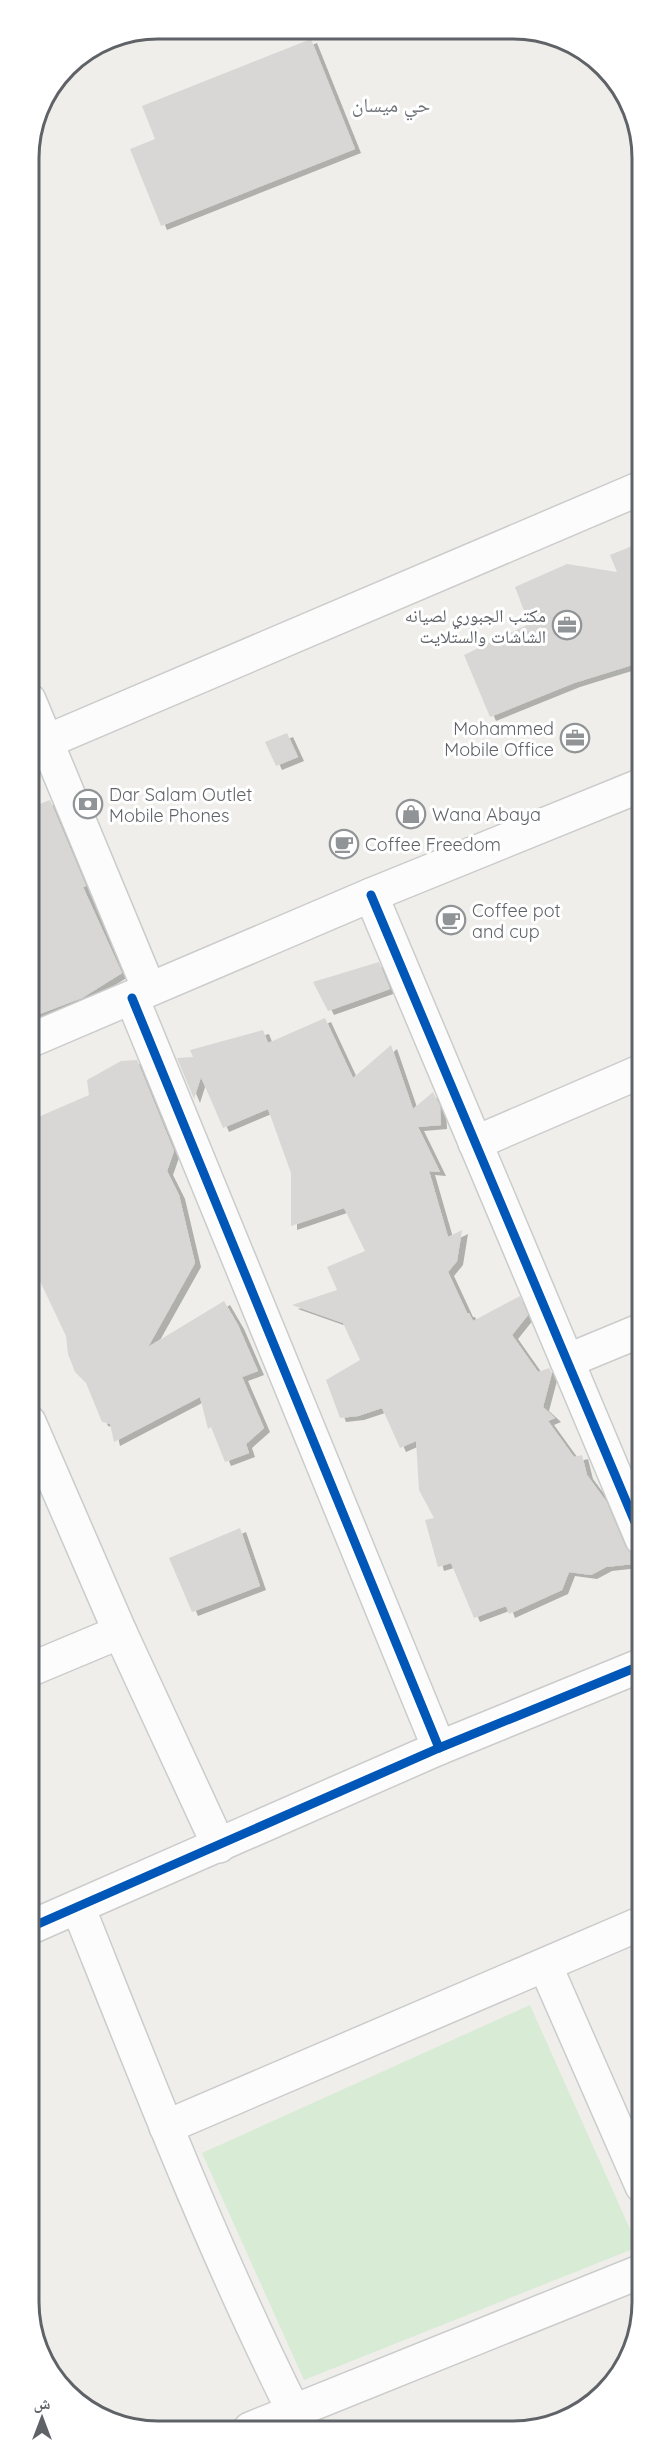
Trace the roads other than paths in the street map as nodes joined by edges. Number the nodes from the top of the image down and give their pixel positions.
1 (632, 492) edge
2 (39, 746) edge
3 (39, 748) edge
4 (632, 789) edge
5 (371, 895) junction
6 (140, 993) junction
7 (39, 1037) edge
8 (632, 1075) edge
9 (475, 1143) junction
10 (632, 1334) edge
11 (567, 1360) junction
12 (39, 1445) edge
13 (632, 1515) edge
14 (120, 1632) junction
15 (39, 1666) edge
16 (632, 1669) edge
17 (439, 1748) junction
18 (219, 1846) junction
19 (78, 1907) junction
20 (39, 1924) edge
21 (632, 1927) edge
22 (545, 1965) junction
23 (166, 2127) junction
24 (632, 2163) edge
25 (632, 2275) edge
26 (294, 2412) junction
27 (271, 2421) edge

1 - 2 street
3 - 6 street
4 - 5 street
5 - 6 street
5 - 9 street
6 - 7 street
6 - 17 street
8 - 9 street
9 - 11 street
10 - 11 street
11 - 13 street
12 - 14 street
14 - 15 street
14 - 18 street
16 - 17 street
17 - 18 street
18 - 19 street
19 - 20 street
19 - 23 street
21 - 22 street
22 - 23 street
22 - 24 street
23 - 26 street
25 - 26 street
26 - 27 street

